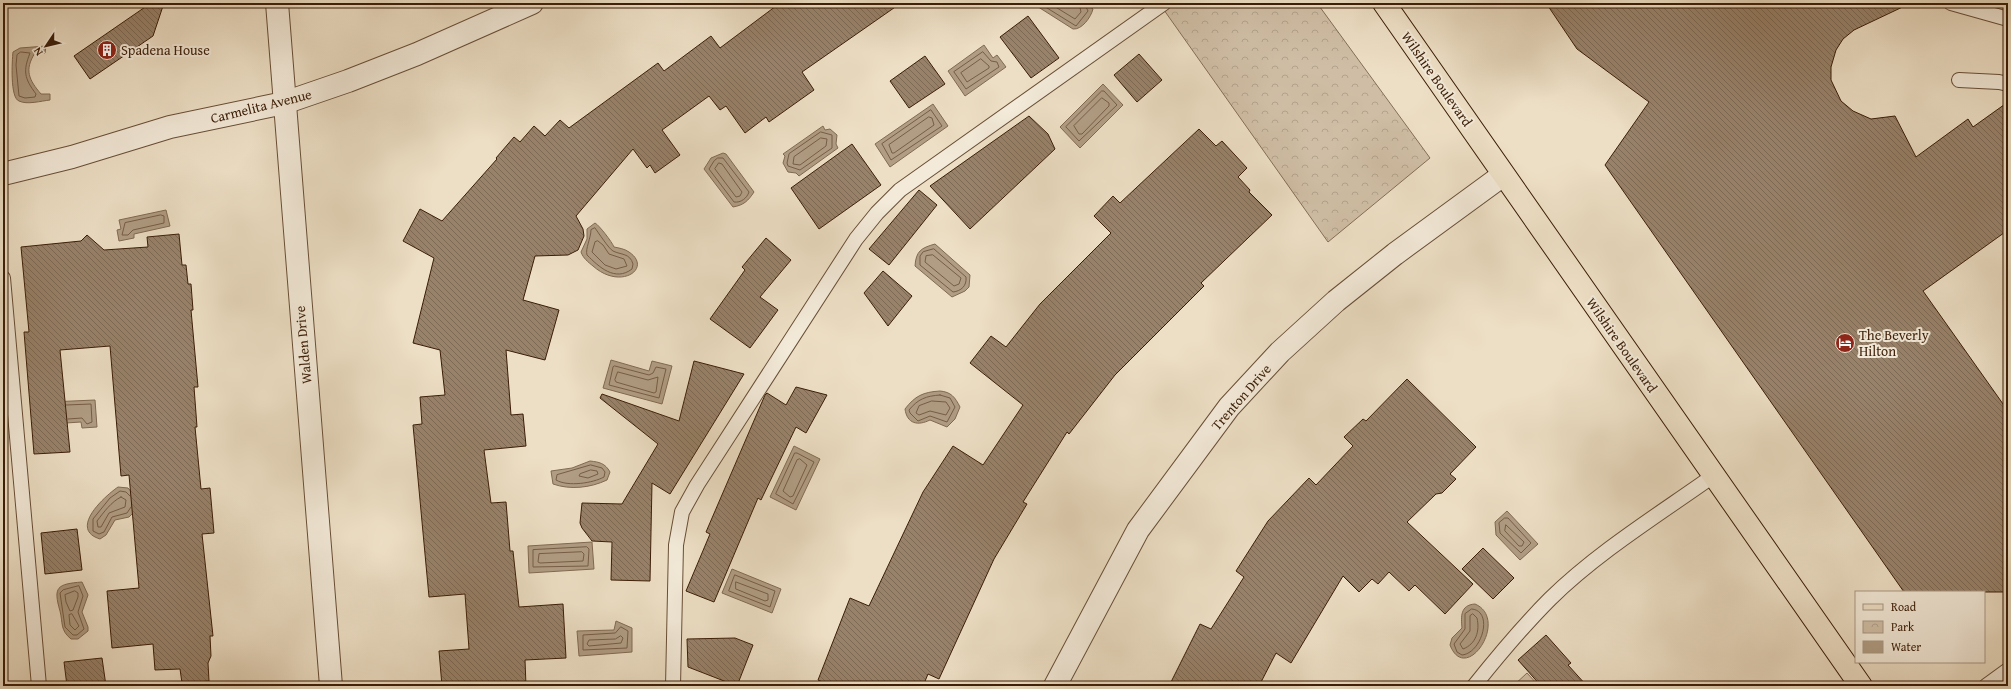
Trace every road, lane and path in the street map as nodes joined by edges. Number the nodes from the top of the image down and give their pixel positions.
1 (277, 3) edge
2 (532, 3) edge
3 (1164, 3) edge
4 (1384, 3) edge
5 (1951, 3) edge
6 (2008, 19) edge
7 (1959, 80) dead end
8 (2008, 84) edge
9 (284, 103) junction
10 (3, 174) edge
11 (1504, 175) junction
12 (3, 278) edge
13 (1713, 476) junction
14 (2008, 670) edge
15 (39, 686) edge
16 (332, 686) edge
17 (673, 686) edge
18 (1055, 686) edge
19 (1474, 686) edge
20 (1861, 686) edge
21 (1986, 686) edge

1 - 9 street, Walden Drive
2 - 9 street, Carmelita Avenue
3 - 17 lane
4 - 11 main road, Wilshire Boulevard
5 - 6 lane
7 - 8 lane
9 - 10 street, Carmelita Avenue
9 - 16 street, Walden Drive
11 - 13 main road, Wilshire Boulevard
11 - 18 street, Trenton Drive
12 - 15 lane
13 - 19 lane
13 - 20 main road, Wilshire Boulevard
14 - 21 lane

